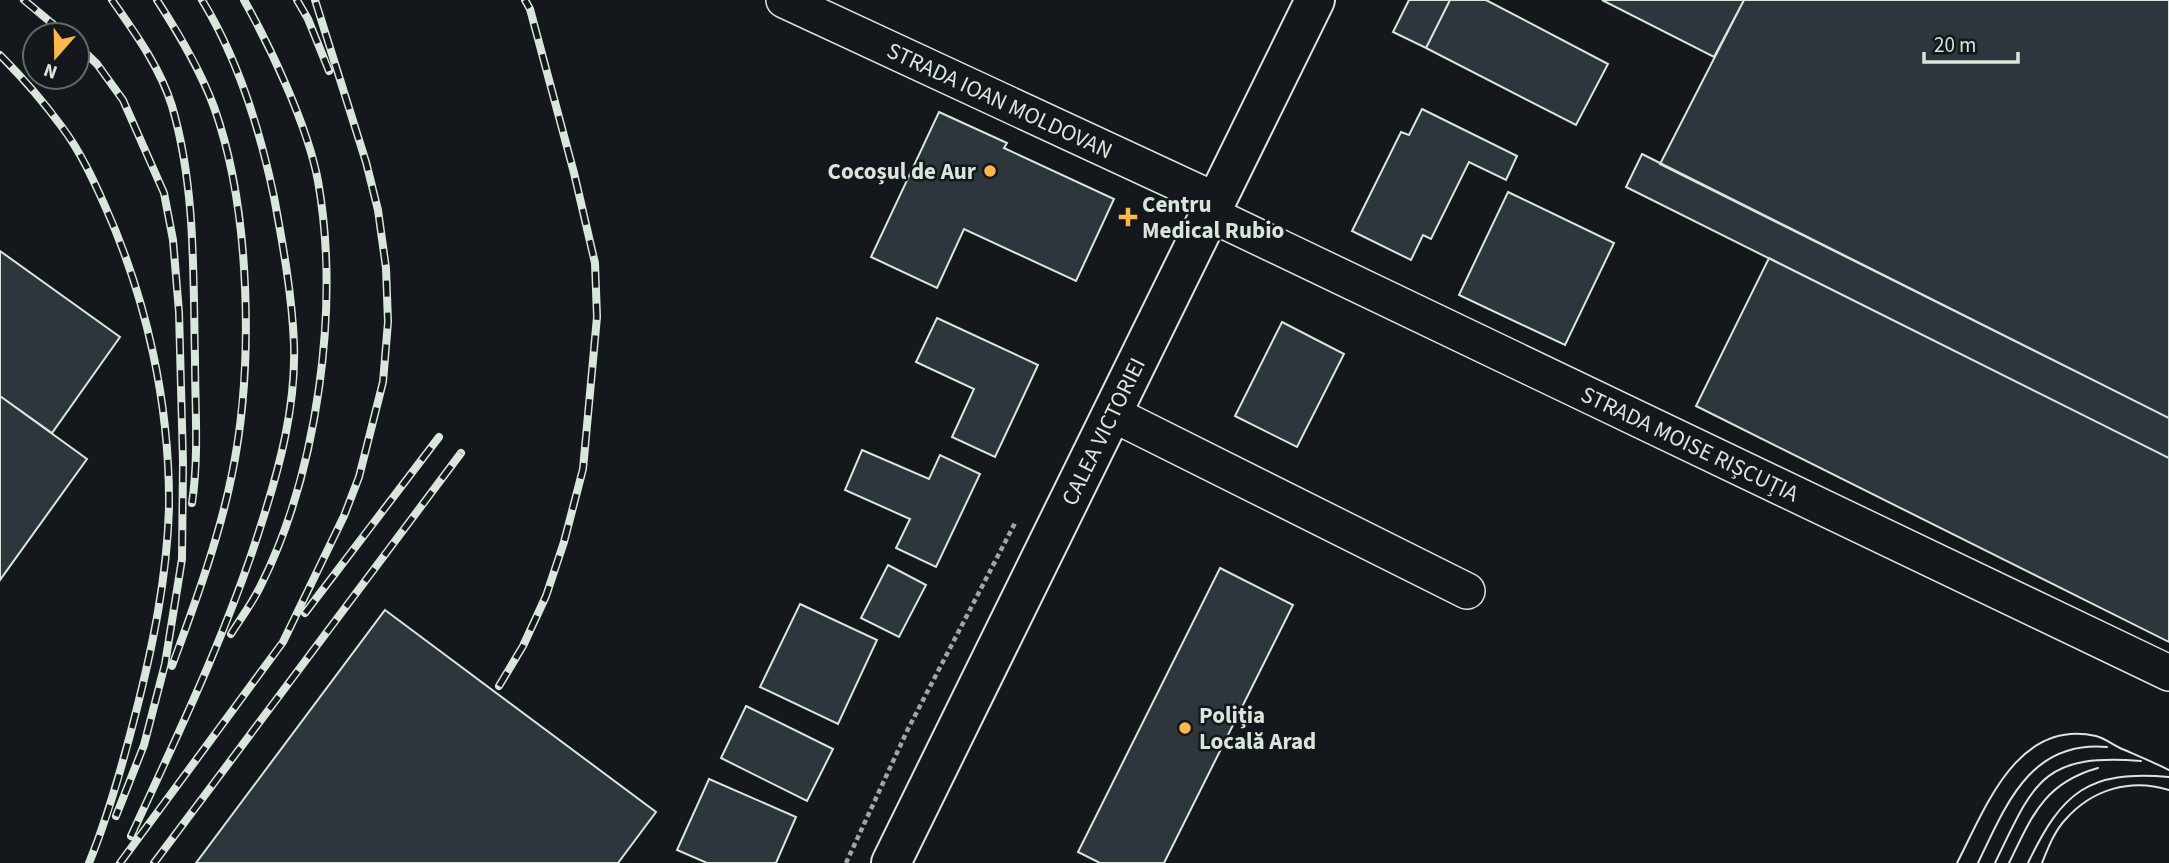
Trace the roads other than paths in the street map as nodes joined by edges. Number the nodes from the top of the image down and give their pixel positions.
1 (784, 0) edge
2 (1315, 0) edge
3 (1214, 208) junction
4 (1113, 414) junction
5 (1467, 591) dead end
6 (2169, 673) edge
7 (891, 863) edge

1 - 3 street, STRADA IOAN MOLDOVAN
2 - 3 main road, CALEA VICTORIEI
3 - 4 main road, CALEA VICTORIEI
3 - 6 street, STRADA MOISE RIȘCUȚIA
4 - 5 street
4 - 7 main road, CALEA VICTORIEI

